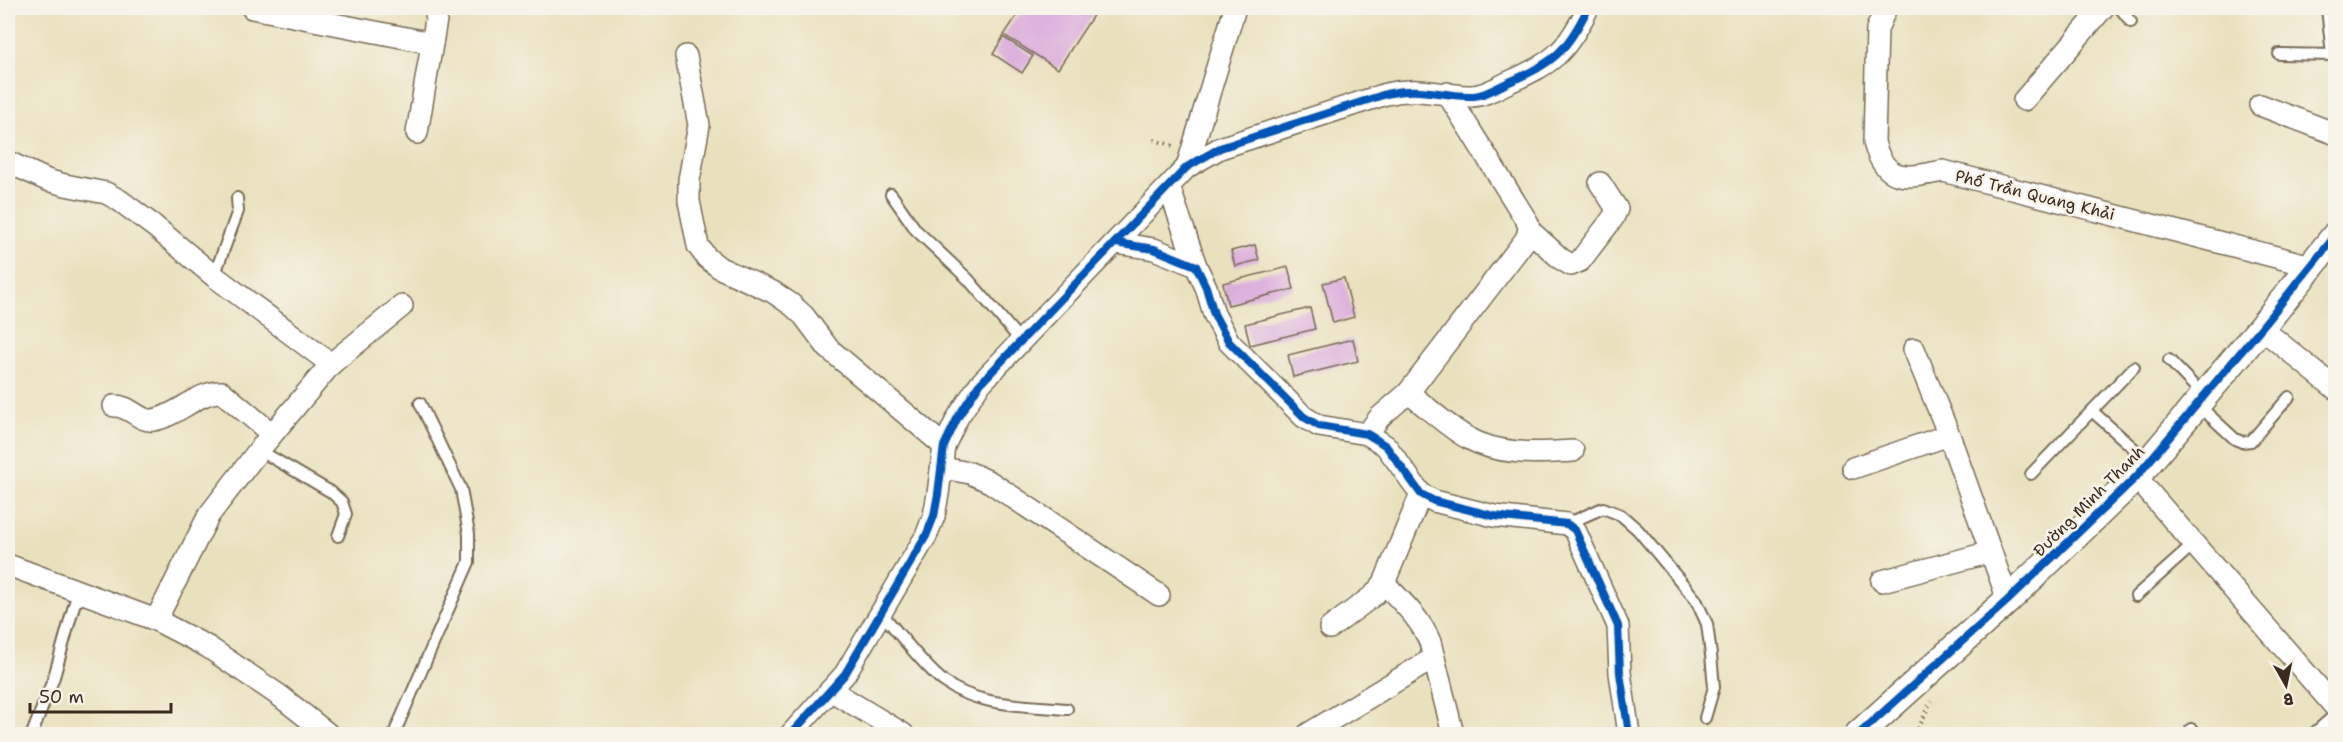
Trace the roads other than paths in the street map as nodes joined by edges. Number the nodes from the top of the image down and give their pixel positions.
1 (252, 8) edge
2 (438, 8) edge
3 (1235, 8) edge
4 (1588, 8) edge
5 (1886, 8) edge
6 (2103, 8) edge
7 (2120, 8) edge
8 (2327, 8) edge
9 (2131, 22) dead end
10 (432, 43) junction
11 (2279, 54) dead end
12 (2334, 55) edge
13 (686, 56) dead end
14 (1447, 93) junction
15 (2024, 100) dead end
16 (2260, 105) dead end
17 (417, 133) dead end
18 (2336, 134) edge
19 (8, 162) edge
20 (1187, 167) junction
21 (1600, 183) dead end
22 (1169, 187) junction
23 (891, 194) dead end
24 (237, 198) dead end
25 (1529, 230) junction
26 (2336, 235) edge
27 (1116, 243) junction
28 (1196, 266) junction
29 (2311, 266) junction
30 (214, 276) junction
31 (402, 306) dead end
32 (2261, 328) junction
33 (1022, 341) junction
34 (1914, 349) dead end
35 (2169, 360) dead end
36 (331, 364) junction
37 (2134, 367) dead end
38 (2336, 389) edge
39 (1408, 393) junction
40 (2289, 397) dead end
41 (2201, 400) junction
42 (420, 403) dead end
43 (114, 406) dead end
44 (2092, 411) junction
45 (1367, 434) junction
46 (1949, 435) junction
47 (265, 442) junction
48 (944, 446) junction
49 (1573, 451) dead end
50 (942, 468) junction
51 (1853, 468) dead end
52 (2143, 470) junction
53 (2031, 474) dead end
54 (1421, 494) junction
55 (1567, 524) junction
56 (338, 536) dead end
57 (2194, 544) junction
58 (1991, 552) junction
59 (8, 565) edge
60 (1882, 581) dead end
61 (1383, 583) junction
62 (1159, 595) dead end
63 (87, 596) junction
64 (2136, 596) dead end
65 (2008, 600) junction
66 (881, 613) junction
67 (156, 620) junction
68 (1330, 628) dead end
69 (1434, 658) junction
70 (832, 691) junction
71 (2336, 708) edge
72 (1067, 709) dead end
73 (2336, 714) edge
74 (1705, 718) dead end
75 (32, 735) edge
76 (328, 735) edge
77 (394, 735) edge
78 (791, 735) edge
79 (903, 735) edge
80 (1308, 735) edge
81 (1453, 735) edge
82 (1629, 735) edge
83 (1859, 735) edge
84 (2313, 735) edge

1 - 10 street
2 - 10 street
3 - 20 street
4 - 14 street
5 - 29 street, Phố Trần Quang Khải
6 - 15 street
7 - 9 lane
8 - 12 lane
10 - 17 street
11 - 12 lane
13 - 48 street
14 - 20 street
14 - 25 street
16 - 18 street
19 - 30 street
20 - 22 street
21 - 25 street
22 - 27 street
22 - 28 street
23 - 33 lane
24 - 30 lane
25 - 39 street
26 - 29 street, Đường Minh Thanh
27 - 28 street
27 - 33 street
28 - 45 street
29 - 32 street, Đường Minh Thanh
30 - 36 street
31 - 36 street
32 - 38 street
32 - 41 street, Đường Minh Thanh
33 - 48 street
34 - 46 street
35 - 41 lane
36 - 47 street
37 - 44 lane
39 - 45 street
39 - 49 street
40 - 41 lane
41 - 52 street, Đường Minh Thanh
42 - 77 lane
43 - 47 street
44 - 52 lane
44 - 53 lane
45 - 54 street
46 - 51 street
46 - 58 street
47 - 56 lane
47 - 67 street
48 - 50 street
50 - 62 street
50 - 66 street
52 - 57 street
52 - 65 street, Đường Minh Thanh
54 - 55 street
54 - 61 street
55 - 74 lane
55 - 82 street
57 - 64 lane
57 - 71 street
58 - 60 street
58 - 65 street
59 - 63 street
61 - 68 street
61 - 69 street
63 - 67 street
63 - 75 lane
65 - 83 street, Đường Minh Thanh
66 - 70 street
66 - 72 lane
67 - 76 street
69 - 80 street
69 - 81 street
70 - 78 street
70 - 79 street
73 - 84 lane

